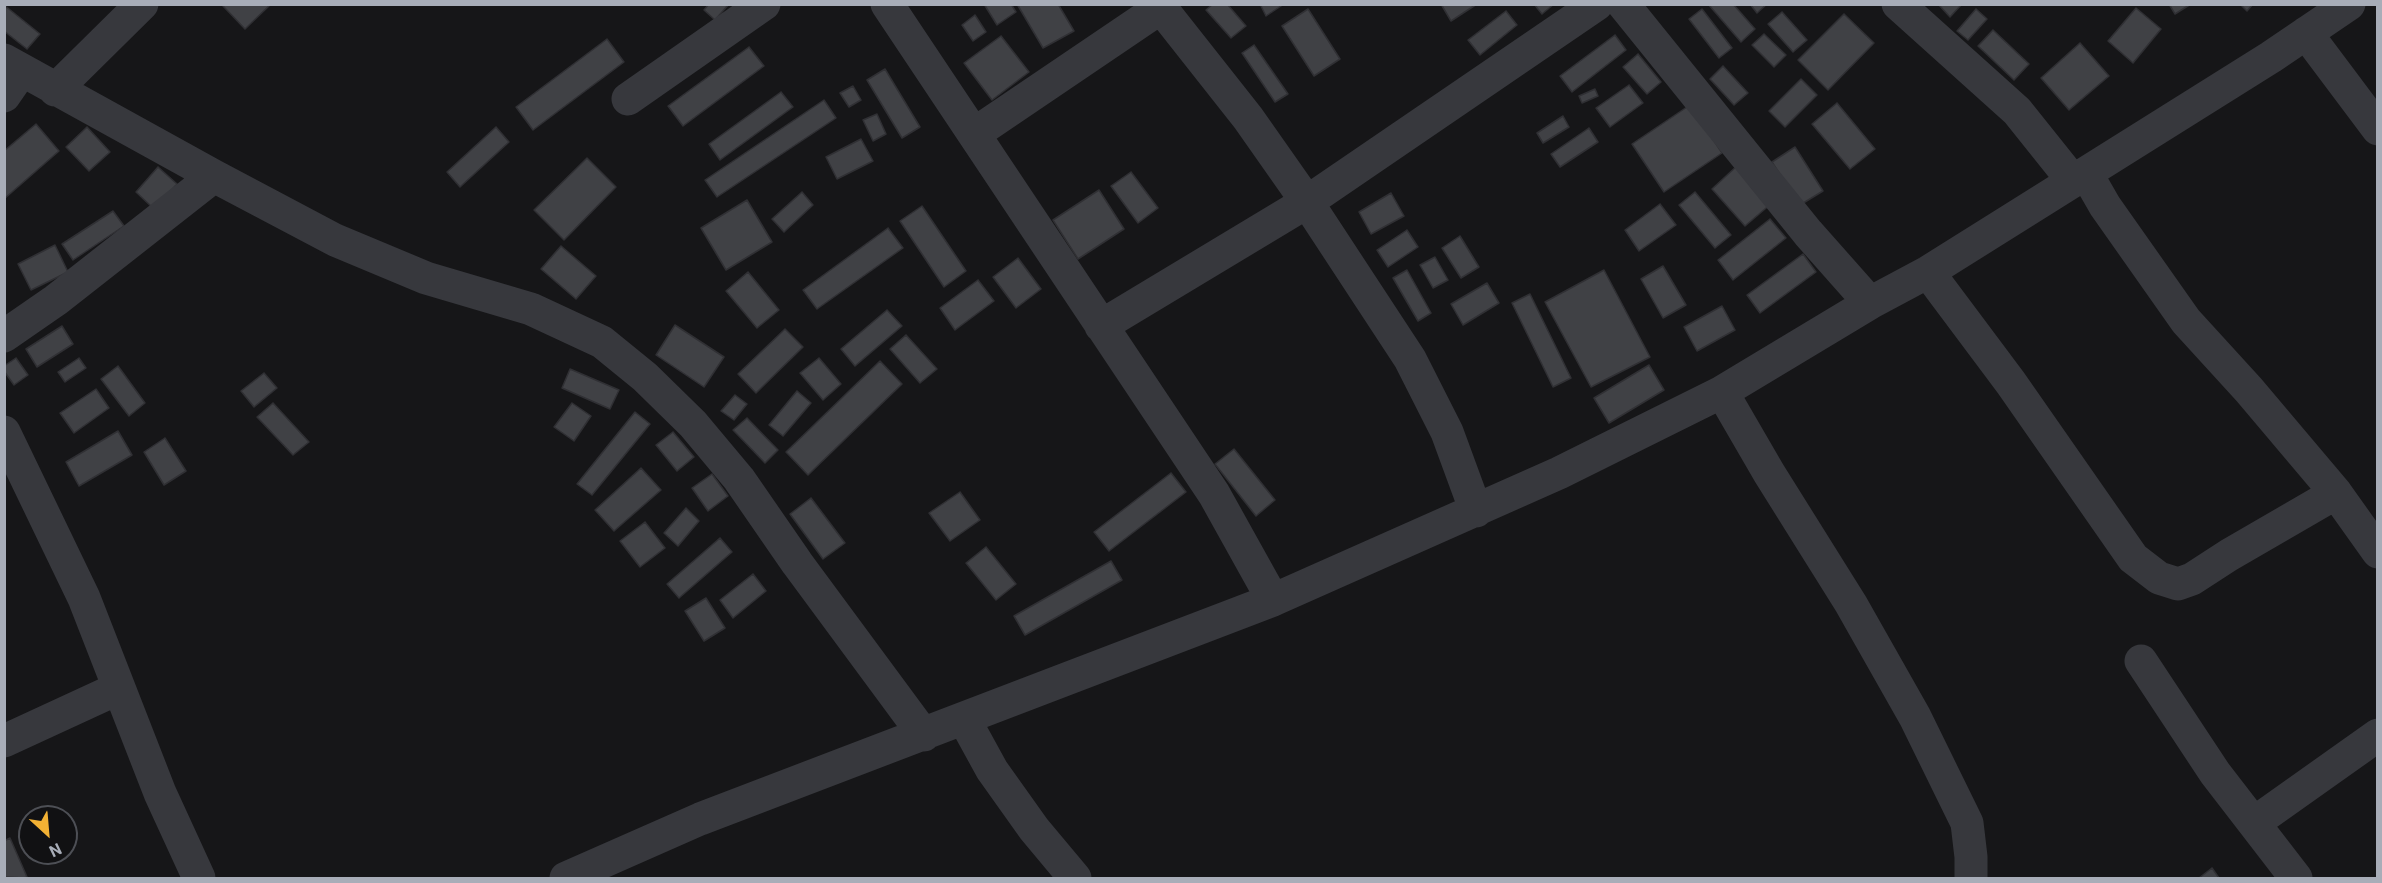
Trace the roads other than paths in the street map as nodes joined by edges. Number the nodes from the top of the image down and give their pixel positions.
1 (142, 4) edge
2 (764, 4) edge
3 (887, 4) edge
4 (1597, 4) edge
5 (1623, 4) edge
6 (1898, 4) edge
7 (2349, 4) edge
8 (1159, 6) edge
9 (2306, 33) junction
10 (10, 75) edge
11 (55, 90) junction
12 (628, 99) dead end
13 (2378, 129) edge
14 (974, 134) junction
15 (214, 176) junction
16 (2080, 177) junction
17 (1307, 202) junction
18 (1928, 272) junction
19 (1870, 303) junction
20 (1101, 326) junction
21 (4, 336) edge
22 (1722, 392) junction
23 (4, 432) edge
24 (2336, 493) junction
25 (1476, 511) junction
26 (2378, 552) edge
27 (1273, 600) junction
28 (2141, 661) dead end
29 (119, 688) junction
30 (964, 719) junction
31 (924, 735) junction
32 (2378, 735) edge
33 (4, 741) edge
34 (2254, 823) junction
35 (199, 879) edge
36 (566, 879) edge
37 (1075, 879) edge
38 (1971, 879) edge
39 (2296, 879) edge

1 - 11 street
2 - 12 street
3 - 14 street
4 - 17 street
5 - 19 street
6 - 16 street
7 - 9 street
8 - 14 street
8 - 17 street
9 - 13 street
9 - 16 street
10 - 11 street
11 - 15 street
14 - 20 street
15 - 21 street
15 - 31 street
16 - 18 street
16 - 24 street
17 - 20 street
17 - 25 street
18 - 19 street
18 - 24 street
19 - 22 street
20 - 27 street
22 - 25 street
22 - 38 street
23 - 29 street
24 - 26 street
25 - 27 street
27 - 30 street
28 - 34 street
29 - 33 street
29 - 35 street
30 - 31 street
30 - 37 street
31 - 36 street
32 - 34 street
34 - 39 street

